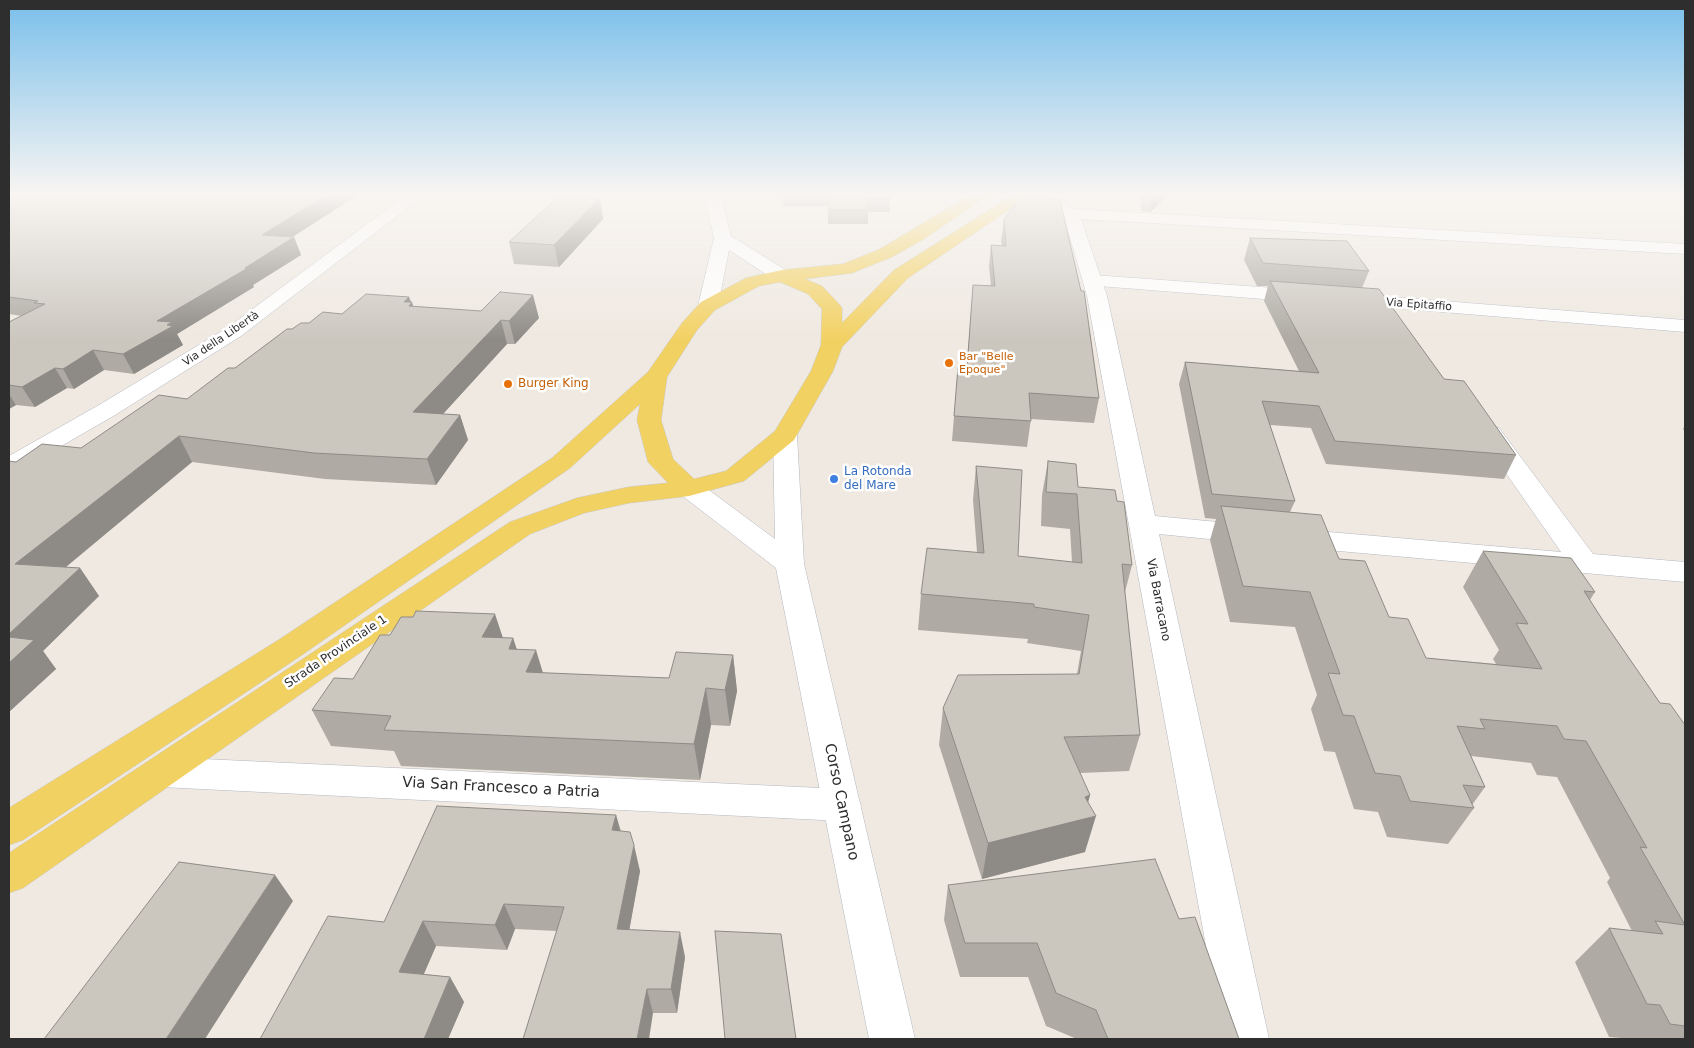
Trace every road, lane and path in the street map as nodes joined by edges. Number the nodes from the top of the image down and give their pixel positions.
1 (354, 242) edge
2 (722, 242) edge
3 (729, 242) edge
4 (906, 242) edge
5 (950, 242) edge
6 (1080, 242) edge
7 (1547, 242) edge
8 (1685, 250) edge
9 (782, 276) junction
10 (1095, 289) junction
11 (1313, 305) edge
12 (708, 306) junction
13 (1685, 326) edge
14 (1685, 340) edge
15 (832, 345) junction
16 (656, 377) junction
17 (1476, 414) edge
18 (785, 435) junction
19 (9, 466) edge
20 (688, 488) junction
21 (1143, 524) junction
22 (1584, 563) junction
23 (790, 564) junction
24 (1685, 572) edge
25 (161, 772) junction
26 (842, 805) junction
27 (9, 828) edge
28 (9, 875) edge
29 (892, 1039) edge
30 (1246, 1039) edge

1 - 19 street, Via della Libertà
2 - 12 street
3 - 9 street
4 - 9 main road
5 - 15 main road
6 - 10 street, Via Barracano
7 - 8 street
9 - 12 main road
9 - 15 main road
10 - 11 street
10 - 21 street, Via Barracano
12 - 16 main road
13 - 14 street, Via Epitaffio
15 - 18 main road
16 - 20 main road
16 - 27 main road
17 - 22 street
18 - 20 main road, Strada Provinciale 1
18 - 23 street, Corso Campano
20 - 23 street
20 - 25 main road, Strada Provinciale 1
21 - 22 street
21 - 30 street, Via Barracano
22 - 24 street
23 - 26 street, Corso Campano
25 - 26 street, Via San Francesco a Patria
25 - 28 main road, Strada Provinciale 1
26 - 29 street, Corso Campano

